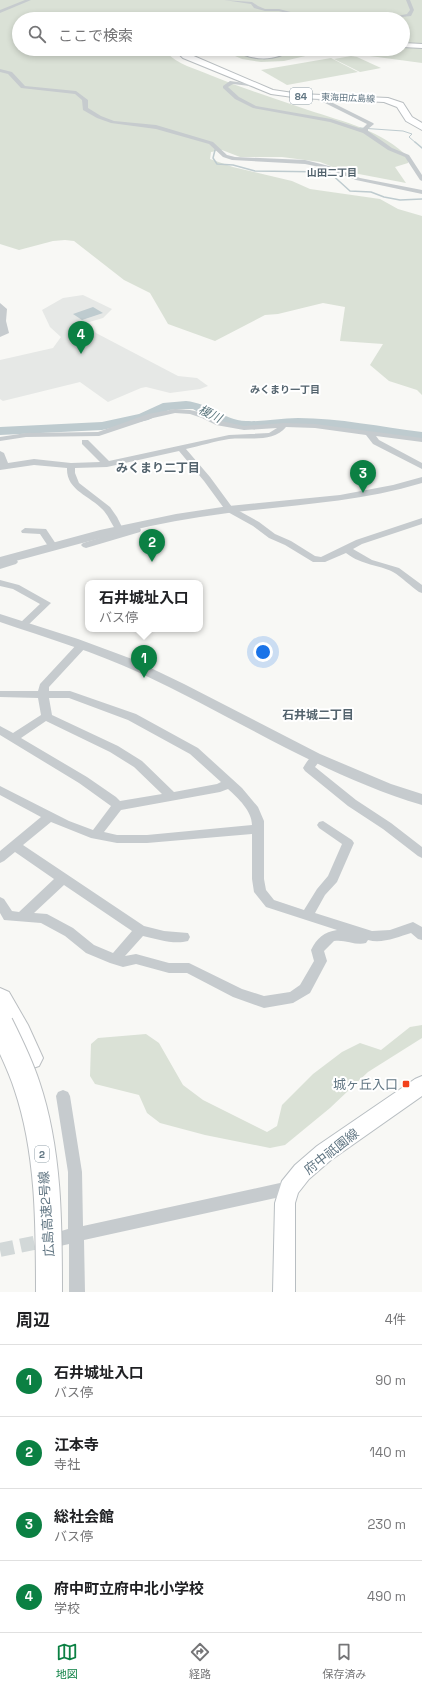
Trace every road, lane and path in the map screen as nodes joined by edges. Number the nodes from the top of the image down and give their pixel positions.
1 (29, 0) edge
2 (226, 0) edge
3 (408, 0) edge
4 (0, 12) edge
5 (287, 12) edge
6 (410, 13) edge
7 (410, 45) edge
8 (422, 46) edge
9 (186, 56) edge
10 (0, 70) edge
11 (250, 85) junction
12 (311, 96) junction
13 (422, 127) edge
14 (365, 132) junction
15 (422, 178) edge
16 (422, 192) edge
17 (0, 305) edge
18 (1, 319) edge
19 (0, 335) edge
20 (284, 425) junction
21 (368, 432) junction
22 (0, 439) edge
23 (422, 440) edge
24 (85, 442) dead end
25 (181, 448) junction
26 (0, 453) edge
27 (107, 464) junction
28 (72, 466) junction
29 (422, 466) edge
30 (2, 467) edge
31 (422, 480) edge
32 (229, 509) junction
33 (422, 521) edge
34 (135, 526) junction
35 (120, 530) junction
36 (25, 531) dead end
37 (86, 545) dead end
38 (53, 547) junction
39 (347, 549) junction
40 (5, 559) edge
41 (0, 566) edge
42 (0, 583) edge
43 (422, 590) edge
44 (0, 618) edge
45 (23, 626) junction
46 (82, 645) junction
47 (0, 694) edge
48 (43, 694) junction
49 (46, 717) junction
50 (0, 730) edge
51 (14, 738) junction
52 (315, 759) junction
53 (230, 783) junction
54 (1, 793) edge
55 (170, 796) junction
56 (422, 800) edge
57 (117, 806) junction
58 (50, 816) junction
59 (323, 824) dead end
60 (258, 829) junction
61 (95, 835) junction
62 (14, 846) junction
63 (422, 853) edge
64 (0, 858) edge
65 (63, 878) junction
66 (0, 902) edge
67 (307, 916) junction
68 (21, 917) junction
69 (140, 930) junction
70 (422, 935) edge
71 (184, 937) dead end
72 (380, 937) junction
73 (115, 959) junction
74 (0, 999) edge
75 (0, 1024) edge
76 (422, 1085) edge
77 (63, 1096) dead end
78 (289, 1188) junction
79 (76, 1235) junction
80 (56, 1239) tunnel mouth
81 (43, 1292) edge
82 (50, 1292) edge
83 (77, 1292) edge
84 (284, 1292) edge

1 - 4 street
2 - 5 street
3 - 6 street
7 - 8 main road
9 - 11 main road, 東海田広島線 / 84
10 - 16 street
11 - 12 main road, 東海田広島線 / 84
11 - 14 street
12 - 13 main road, 東海田広島線 / 84
12 - 14 street
14 - 15 street
17 - 18 street
18 - 19 street
20 - 21 street
20 - 22 street
20 - 25 street
21 - 23 street
21 - 29 street
24 - 27 street
25 - 27 street
25 - 32 street
26 - 30 street
27 - 28 street
28 - 30 street
28 - 35 street
31 - 32 street
32 - 34 street
32 - 39 street
33 - 39 street
34 - 35 street
34 - 37 street
35 - 38 street
36 - 38 street
38 - 40 street
39 - 43 street
40 - 41 street
42 - 45 street
44 - 45 street
45 - 46 street
46 - 48 street
46 - 52 street
47 - 48 street
48 - 49 street
48 - 53 street
49 - 51 street
49 - 55 street
50 - 51 street
51 - 57 street
52 - 56 street
52 - 63 street
53 - 55 street
53 - 60 street
54 - 58 street
55 - 57 street
57 - 61 street
58 - 61 street
58 - 62 street
59 - 67 street
60 - 61 street
60 - 67 street
62 - 64 street
62 - 65 street
65 - 68 street
65 - 69 street
66 - 68 street
67 - 72 street
68 - 73 street
69 - 71 street
69 - 73 street
70 - 72 street
72 - 73 street
74 - 81 highway
75 - 82 highway, 広島高速2号線 / 2, bridge
76 - 78 main road, 府中祇園線
77 - 79 street
78 - 79 street
78 - 84 main road, 府中祇園線
79 - 80 street
79 - 83 street

